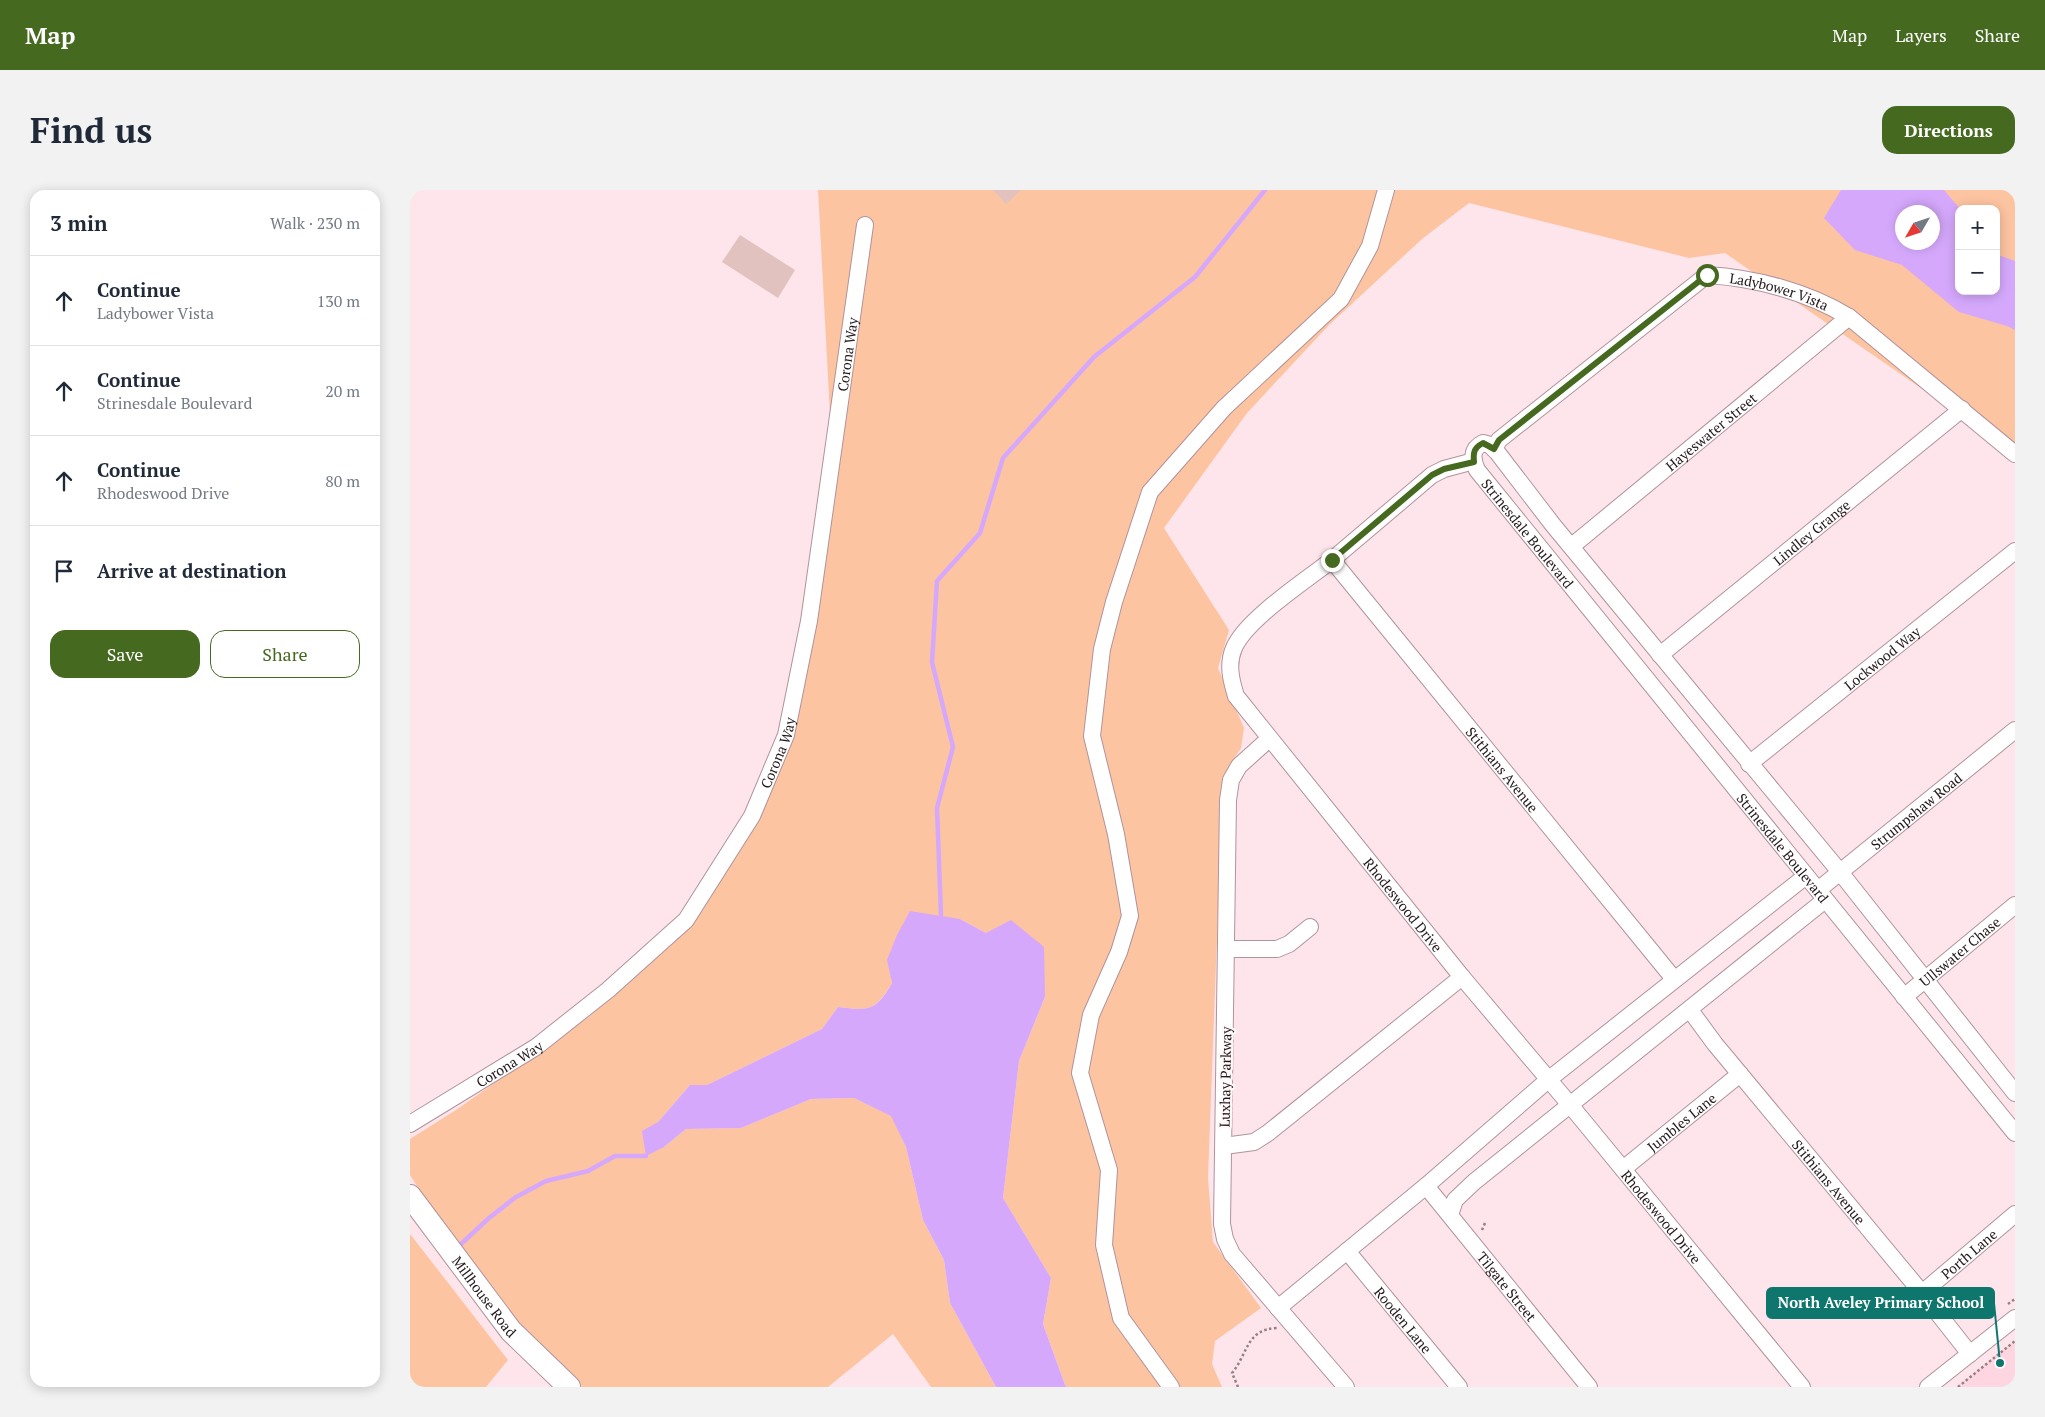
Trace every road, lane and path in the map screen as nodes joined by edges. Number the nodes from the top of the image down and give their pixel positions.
1 (1386, 190) edge
2 (865, 225) dead end
3 (1849, 317) junction
4 (1962, 409) junction
5 (1494, 449) junction
6 (2015, 454) edge
7 (1474, 462) junction
8 (1572, 546) junction
9 (2015, 551) edge
10 (1332, 560) junction
11 (1660, 655) junction
12 (2015, 730) edge
13 (1269, 739) junction
14 (1750, 764) junction
15 (1840, 872) junction
16 (1806, 876) junction
17 (1821, 895) junction
18 (2015, 905) edge
19 (1310, 927) dead end
20 (1226, 949) junction
21 (1462, 977) junction
22 (1674, 979) junction
23 (1924, 980) junction
24 (1904, 997) junction
25 (1690, 1010) junction
26 (1740, 1074) junction
27 (1548, 1080) junction
28 (2014, 1091) edge
29 (1571, 1106) junction
30 (1993, 1106) junction
31 (410, 1124) edge
32 (2015, 1133) edge
33 (1224, 1146) junction
34 (1623, 1169) junction
35 (1426, 1186) junction
36 (410, 1196) edge
37 (2015, 1214) edge
38 (1450, 1215) junction
39 (1347, 1251) junction
40 (1922, 1294) junction
41 (1278, 1308) junction
42 (2015, 1318) edge
43 (1284, 1332) dead end
44 (2015, 1341) edge
45 (1970, 1354) junction
46 (569, 1387) edge
47 (1171, 1387) edge
48 (1238, 1387) edge
49 (1346, 1387) edge
50 (1459, 1387) edge
51 (1589, 1387) edge
52 (1802, 1387) edge
53 (1928, 1387) edge
54 (1958, 1387) edge

1 - 47 street
2 - 31 street, Corona Way
3 - 4 street, Ladybower Vista
3 - 5 street, Ladybower Vista
3 - 8 street, Hayeswater Street
4 - 6 street, Ladybower Vista
4 - 11 street, Lindley Grange
5 - 7 street
5 - 8 street, Strinesdale Boulevard
7 - 10 street, Rhodeswood Drive
7 - 16 street, Strinesdale Boulevard
8 - 11 street, Strinesdale Boulevard
9 - 14 street, Lockwood Way
10 - 13 street, Rhodeswood Drive
10 - 22 street, Stithians Avenue
11 - 14 street, Strinesdale Boulevard
12 - 15 street, Strumpshaw Road
13 - 20 street, Luxhay Parkway
13 - 21 street, Rhodeswood Drive
14 - 15 street, Strinesdale Boulevard
15 - 17 street, Strumpshaw Road
15 - 23 street, Strinesdale Boulevard
16 - 17 street, Strinesdale Boulevard
16 - 22 street
17 - 24 street, Strinesdale Boulevard
17 - 25 street, Strumpshaw Road
18 - 23 street, Ullswater Chase
19 - 20 street
20 - 33 street, Luxhay Parkway
21 - 27 street, Rhodeswood Drive
21 - 33 street
22 - 27 street
23 - 24 street, Ullswater Chase
23 - 28 street, Strinesdale Boulevard
24 - 30 street, Strinesdale Boulevard
25 - 26 street, Stithians Avenue
25 - 29 street, Strumpshaw Road
26 - 34 street, Jumbles Lane
26 - 40 street, Stithians Avenue
27 - 29 street, Rhodeswood Drive
27 - 35 street
28 - 30 street
29 - 34 street, Rhodeswood Drive
29 - 38 street, Strumpshaw Road
30 - 32 street, Strinesdale Boulevard
33 - 41 street, Luxhay Parkway
34 - 52 street, Rhodeswood Drive
35 - 38 street, Tilgate Street
35 - 39 street
36 - 46 main road, Millhouse Road
37 - 40 street, Porth Lane
38 - 51 street, Tilgate Street
39 - 41 street
39 - 50 street, Rooden Lane
40 - 45 street, Stithians Avenue
41 - 49 street, Luxhay Parkway
42 - 45 street
43 - 48 path
44 - 54 path
45 - 53 street

